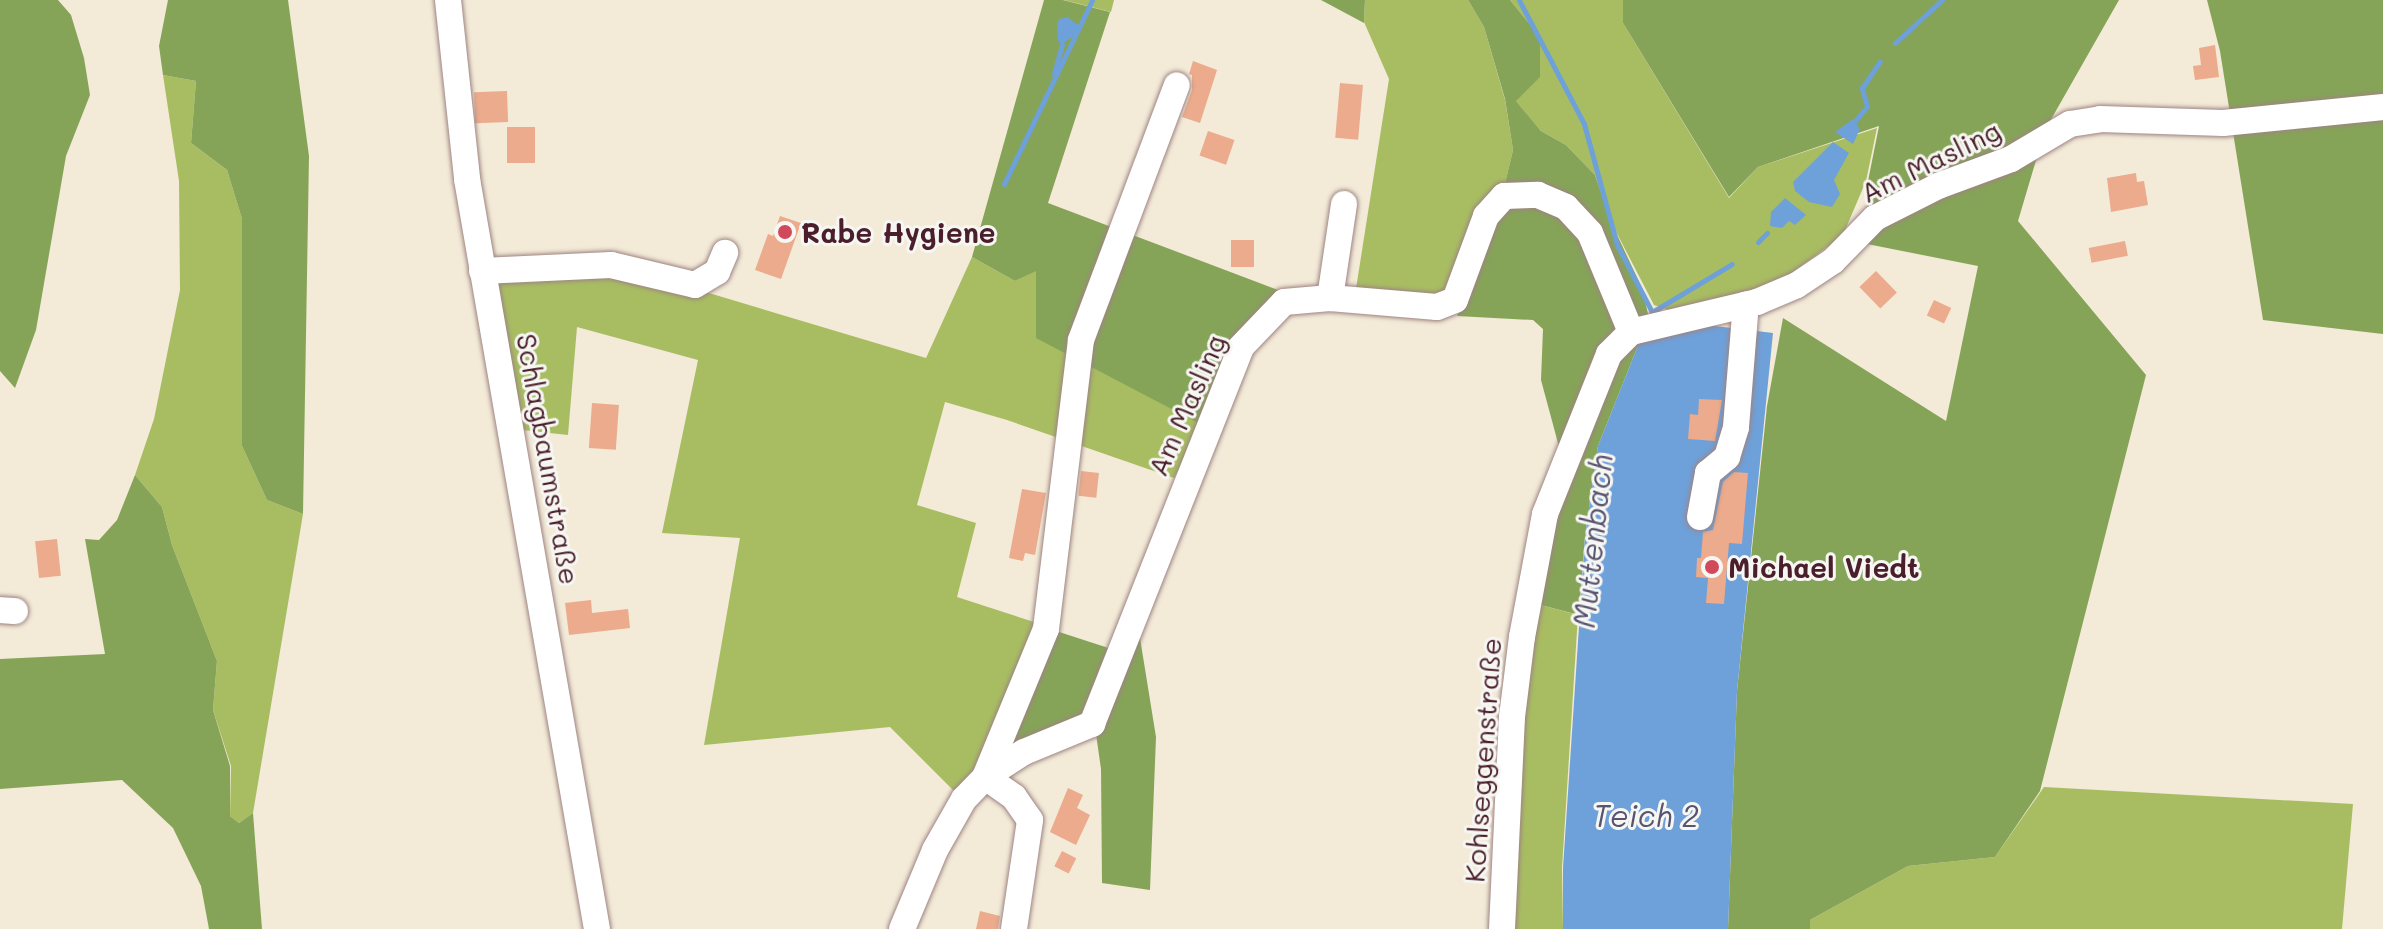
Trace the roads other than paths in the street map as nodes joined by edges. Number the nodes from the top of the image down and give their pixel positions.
1 (448, 0) edge
2 (1177, 85) dead end
3 (2383, 107) edge
4 (1344, 204) dead end
5 (725, 253) dead end
6 (482, 271) junction
7 (1330, 298) junction
8 (1746, 304) junction
9 (1631, 332) junction
10 (1700, 517) dead end
11 (985, 777) junction
12 (597, 929) edge
13 (902, 929) edge
14 (1014, 929) edge
15 (1502, 929) edge

1 - 6 street, Schlagbaumstraße
2 - 11 street
3 - 8 street, Am Masling
4 - 7 street
5 - 6 street
6 - 12 street, Schlagbaumstraße
7 - 9 street, Am Masling
7 - 11 street, Am Masling
8 - 9 street, Am Masling
8 - 10 street
9 - 15 street, Kohlseggenstraße
11 - 13 street, Am Masling
11 - 14 street

